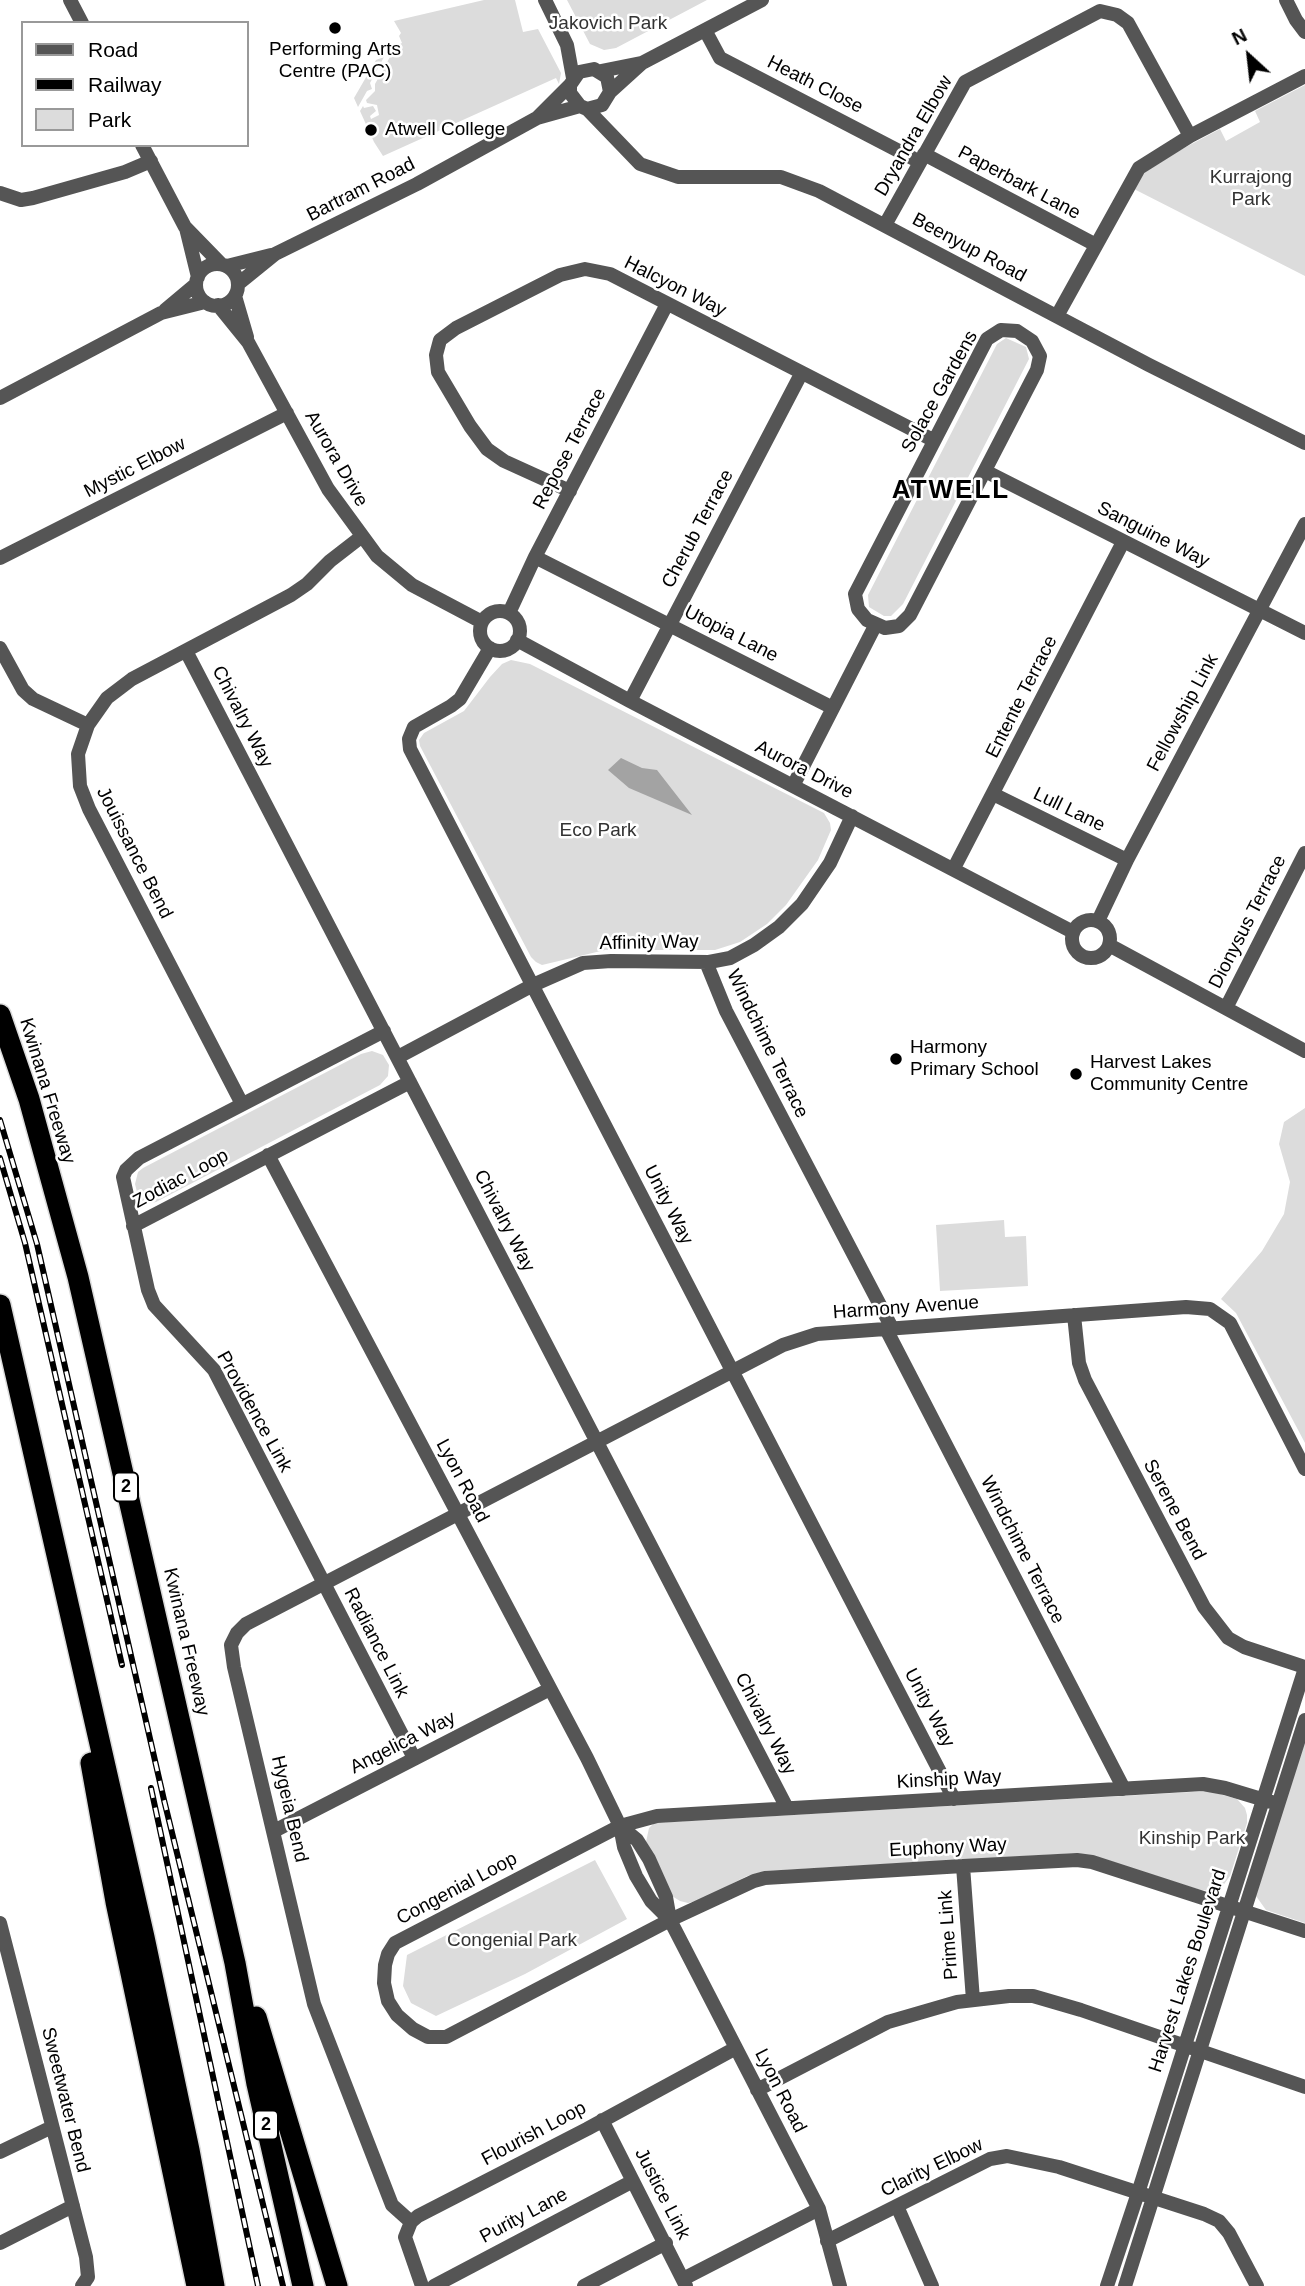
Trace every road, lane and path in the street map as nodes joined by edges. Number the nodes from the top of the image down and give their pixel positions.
1 (69, 0) edge
2 (545, 0) edge
3 (762, 0) edge
4 (1286, 0) edge
5 (81, 21) edge
6 (705, 30) junction
7 (1305, 32) edge
8 (567, 45) junction
9 (642, 63) junction
10 (598, 70) junction
11 (1305, 76) edge
12 (572, 82) junction
13 (609, 96) junction
14 (583, 107) junction
15 (537, 118) junction
16 (614, 135) junction
17 (1190, 136) junction
18 (143, 147) edge
19 (922, 158) junction
20 (151, 161) junction
21 (0, 193) edge
22 (884, 225) junction
23 (185, 227) junction
24 (1097, 245) junction
25 (275, 254) junction
26 (224, 265) junction
27 (197, 280) junction
28 (236, 290) junction
29 (211, 304) junction
30 (667, 304) junction
31 (161, 313) junction
32 (1056, 316) junction
33 (248, 342) junction
34 (801, 374) junction
35 (0, 398) edge
36 (287, 413) junction
37 (933, 440) junction
38 (1303, 444) edge
39 (985, 471) junction
40 (570, 491) junction
41 (1305, 524) edge
42 (361, 537) junction
43 (1123, 542) junction
44 (535, 557) junction
45 (0, 558) edge
46 (1259, 609) junction
47 (509, 613) junction
48 (482, 622) junction
49 (876, 624) junction
50 (670, 625) junction
51 (1305, 633) edge
52 (517, 640) junction
53 (0, 648) edge
54 (490, 648) junction
55 (186, 651) junction
56 (630, 701) junction
57 (833, 708) junction
58 (88, 725) junction
59 (793, 786) junction
60 (993, 794) junction
61 (852, 816) junction
62 (1305, 853) edge
63 (1127, 860) junction
64 (954, 868) junction
65 (1098, 921) junction
66 (1073, 932) junction
67 (1109, 946) junction
68 (706, 962) junction
69 (533, 985) junction
70 (1226, 1008) junction
71 (0, 1015) edge
72 (384, 1031) junction
73 (1305, 1051) edge
74 (398, 1057) junction
75 (410, 1082) junction
76 (242, 1104) junction
77 (268, 1155) junction
78 (133, 1226) junction
79 (0, 1305) edge
80 (1074, 1315) junction
81 (889, 1329) junction
82 (731, 1371) junction
83 (596, 1441) junction
84 (1305, 1469) edge
85 (457, 1513) junction
86 (324, 1583) junction
87 (82, 1666) junction
88 (1305, 1668) edge
89 (550, 1689) junction
90 (1305, 1720) edge
91 (414, 1758) junction
92 (1125, 1789) junction
93 (954, 1799) junction
94 (1263, 1799) junction
95 (1278, 1804) junction
96 (787, 1808) junction
97 (620, 1826) junction
98 (274, 1831) junction
99 (963, 1866) junction
100 (1230, 1906) junction
101 (1245, 1911) junction
102 (670, 1920) junction
103 (0, 1923) edge
104 (1305, 1931) edge
105 (4, 1958) edge
106 (235, 1963) junction
107 (973, 2000) junction
108 (1184, 2045) junction
109 (736, 2048) junction
110 (1200, 2050) junction
111 (1305, 2087) edge
112 (757, 2090) junction
113 (602, 2120) junction
114 (52, 2127) junction
115 (0, 2152) edge
116 (633, 2180) junction
117 (1138, 2193) junction
118 (1154, 2198) junction
119 (73, 2206) junction
120 (897, 2206) junction
121 (819, 2209) junction
122 (411, 2222) junction
123 (827, 2241) junction
124 (0, 2243) edge
125 (666, 2243) junction
126 (685, 2282) edge
127 (82, 2286) edge
128 (197, 2286) edge
129 (214, 2286) edge
130 (303, 2286) edge
131 (337, 2286) edge
132 (422, 2286) edge
133 (434, 2286) edge
134 (584, 2286) edge
135 (840, 2286) edge
136 (932, 2286) edge
137 (1107, 2286) edge
138 (1125, 2286) edge
139 (1257, 2286) edge

1 - 5 street
2 - 8 street
3 - 6 street
4 - 7 street
6 - 9 street
6 - 19 street, Heath Close
8 - 10 street
8 - 12 street
9 - 10 street
9 - 13 street
10 - 12 street
10 - 13 street
11 - 17 street
12 - 14 street
12 - 15 street, Bartram Road
13 - 14 street
13 - 16 street
14 - 15 street, Bartram Road
14 - 16 street, Beenyup Road
15 - 25 street, Bartram Road
16 - 22 street, Beenyup Road
17 - 19 street, Dryandra Elbow
17 - 24 street
18 - 20 street
19 - 22 street, Dryandra Elbow
19 - 24 street, Paperbark Lane
20 - 21 street
20 - 23 street
22 - 32 street, Beenyup Road
23 - 26 street
23 - 27 street
24 - 32 street
25 - 26 street, Bartram Road
25 - 28 street, Bartram Road
26 - 27 street
26 - 28 street
27 - 29 street
27 - 31 street
28 - 29 street
28 - 33 street, Aurora Drive
29 - 31 street
29 - 33 street, Aurora Drive
30 - 34 street, Halcyon Way
30 - 40 street, Repose Terrace
30 - 40 street, Halcyon Way
31 - 35 street
32 - 38 street, Beenyup Road
33 - 36 street, Aurora Drive
34 - 37 street, Halcyon Way
34 - 50 street, Cherub Terrace
36 - 42 street, Aurora Drive
36 - 45 street, Mystic Elbow
37 - 39 street, Solace Gardens
37 - 49 street, Solace Gardens
39 - 43 street, Sanguine Way
39 - 49 street, Solace Gardens
40 - 44 street, Repose Terrace
41 - 46 street, Fellowship Link
42 - 48 street, Aurora Drive
42 - 55 street, Jouissance Bend
43 - 46 street, Sanguine Way
43 - 60 street, Entente Terrace
44 - 47 street, Repose Terrace
44 - 50 street, Utopia Lane
46 - 51 street, Sanguine Way
46 - 63 street, Fellowship Link
47 - 48 street
47 - 52 street
48 - 54 street
49 - 57 street
50 - 56 street, Cherub Terrace
50 - 57 street, Utopia Lane
52 - 54 street
52 - 56 street, Aurora Drive
53 - 58 street
54 - 69 street, Unity Way
55 - 58 street, Jouissance Bend
55 - 72 street, Chivalry Way
56 - 59 street, Aurora Drive
57 - 59 street
58 - 76 street, Jouissance Bend
59 - 61 street, Aurora Drive
60 - 63 street, Lull Lane
60 - 64 street, Entente Terrace
61 - 64 street, Aurora Drive
61 - 68 street, Affinity Way
62 - 70 street, Dionysus Terrace
63 - 65 street, Fellowship Link
64 - 66 street, Aurora Drive
65 - 66 street
65 - 67 street
66 - 67 street
67 - 70 street
68 - 69 street, Affinity Way
68 - 81 street, Windchime Terrace
69 - 74 street, Affinity Way
69 - 82 street, Unity Way
70 - 73 street
71 - 106 highway, Kwinana Freeway / 2
72 - 74 street, Chivalry Way
72 - 76 street, Zodiac Loop
74 - 75 street, Chivalry Way
75 - 77 street, Zodiac Loop
75 - 83 street, Chivalry Way
76 - 78 street, Zodiac Loop
77 - 78 street, Zodiac Loop
77 - 85 street, Lyon Road
78 - 86 street, Providence Link
79 - 87 highway
80 - 81 street, Harmony Avenue
80 - 84 street, Harmony Avenue
80 - 88 street, Serene Bend
81 - 82 street, Harmony Avenue
81 - 92 street, Windchime Terrace
82 - 83 street, Harmony Avenue
82 - 93 street, Unity Way
83 - 85 street, Harmony Avenue
83 - 96 street, Chivalry Way
85 - 86 street, Hygeia Bend
85 - 89 street, Lyon Road
86 - 91 street, Radiance Link
86 - 98 street, Hygeia Bend
87 - 128 highway
87 - 129 highway
88 - 94 street, Harvest Lakes Boulevard
89 - 91 street, Angelica Way
89 - 97 street, Lyon Road
90 - 95 street, Harvest Lakes Boulevard
91 - 98 street, Angelica Way
92 - 93 street, Kinship Way
92 - 94 street, Kinship Way
93 - 96 street, Kinship Way
94 - 95 street, Kinship Way
94 - 100 street, Harvest Lakes Boulevard
95 - 101 street, Harvest Lakes Boulevard
96 - 97 street, Kinship Way
97 - 102 street, Lyon Road
97 - 102 street, Congenial Loop
98 - 122 street, Hygeia Bend
99 - 100 street, Euphony Way
99 - 102 street, Euphony Way
99 - 107 street, Prime Link
100 - 101 street, Euphony Way
100 - 108 street, Harvest Lakes Boulevard
101 - 104 street, Euphony Way
101 - 110 street, Harvest Lakes Boulevard
102 - 109 street, Lyon Road
103 - 105 street, Sweetwater Bend
105 - 114 street, Sweetwater Bend
106 - 130 highway, Kwinana Freeway / 2
106 - 131 highway, 2
107 - 108 street
107 - 112 street
108 - 110 street
108 - 117 street, Harvest Lakes Boulevard
109 - 112 street, Lyon Road
109 - 113 street, Flourish Loop
110 - 111 street
110 - 118 street, Harvest Lakes Boulevard
112 - 121 street, Lyon Road
113 - 116 street, Justice Link
113 - 122 street, Flourish Loop
114 - 115 street
114 - 119 street, Sweetwater Bend
116 - 125 street, Justice Link
116 - 133 street, Purity Lane
117 - 118 street, Clarity Elbow
117 - 120 street, Clarity Elbow
117 - 137 street, Harvest Lakes Boulevard
118 - 138 street, Harvest Lakes Boulevard
118 - 139 street, Clarity Elbow
119 - 124 street
119 - 127 street, Sweetwater Bend
120 - 123 street, Clarity Elbow
120 - 136 street
121 - 123 street, Lyon Road
121 - 126 street
122 - 132 street
123 - 135 street, Lyon Road
125 - 126 street, Justice Link
125 - 134 street

